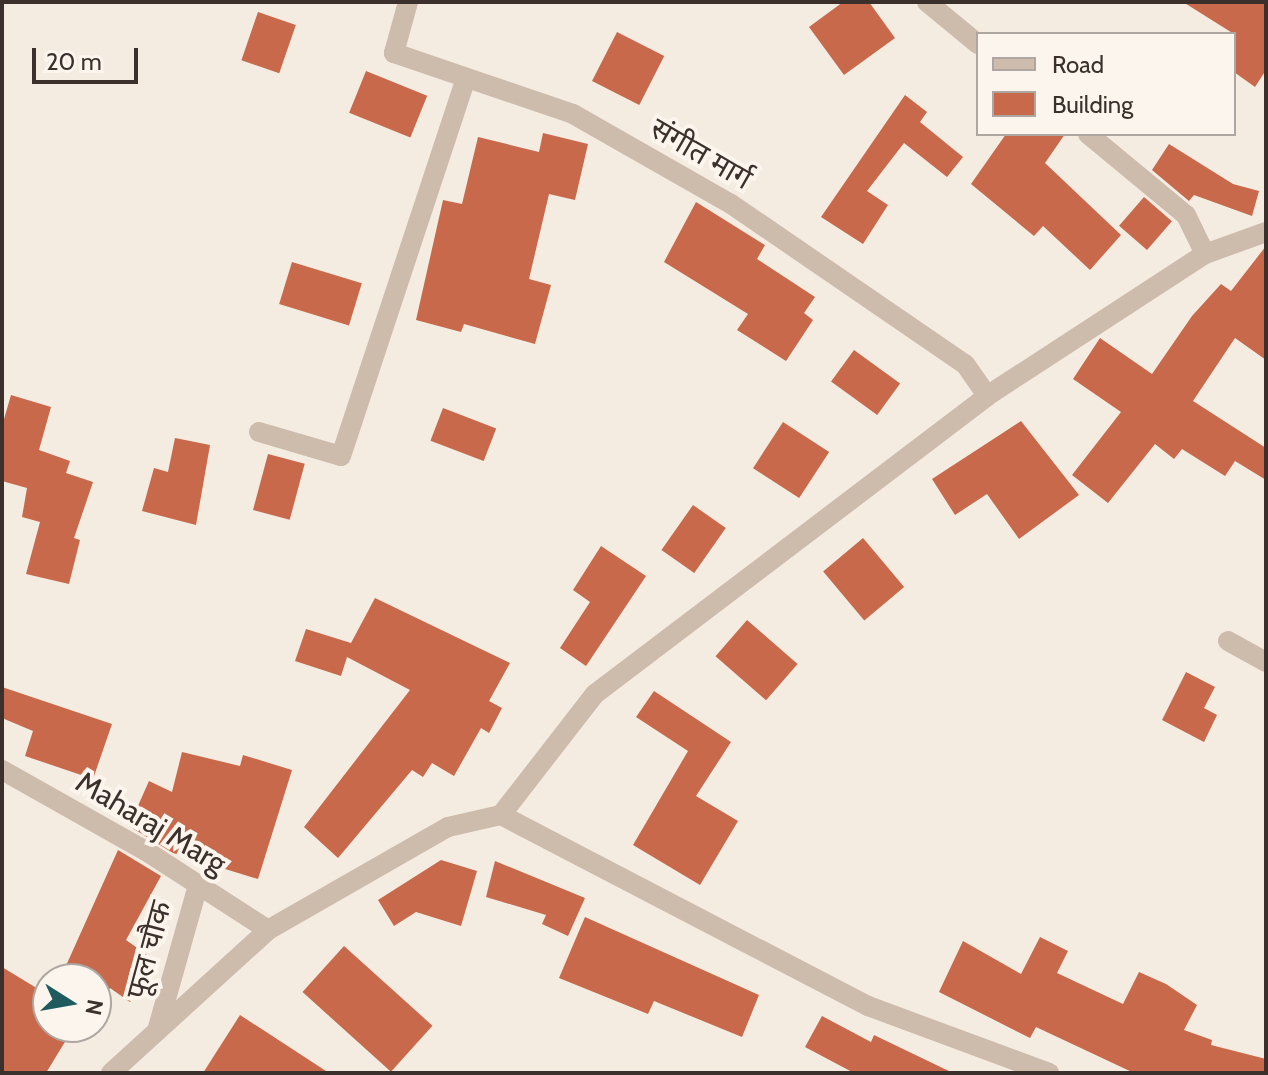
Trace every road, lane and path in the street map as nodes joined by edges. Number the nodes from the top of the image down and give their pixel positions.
1 (408, 2) edge
2 (927, 2) edge
3 (976, 42) edge
4 (466, 78) junction
5 (1090, 136) edge
6 (1266, 232) edge
7 (1205, 254) junction
8 (987, 396) junction
9 (259, 432) dead end
10 (1228, 641) dead end
11 (1266, 662) edge
12 (2, 770) edge
13 (501, 815) junction
14 (198, 885) junction
15 (268, 930) junction
16 (157, 1031) junction
17 (111, 1073) edge
18 (1049, 1073) edge

1 - 4 street, संगीत मार्ग
2 - 3 street
4 - 8 street, संगीत मार्ग
4 - 9 street
5 - 7 street
6 - 7 street
7 - 8 street
8 - 13 street
10 - 11 street
12 - 14 street, Maharaj Marg
13 - 15 street
13 - 18 street
14 - 15 street, Maharaj Marg
14 - 16 street, फूल चौक
15 - 16 street
16 - 17 street

